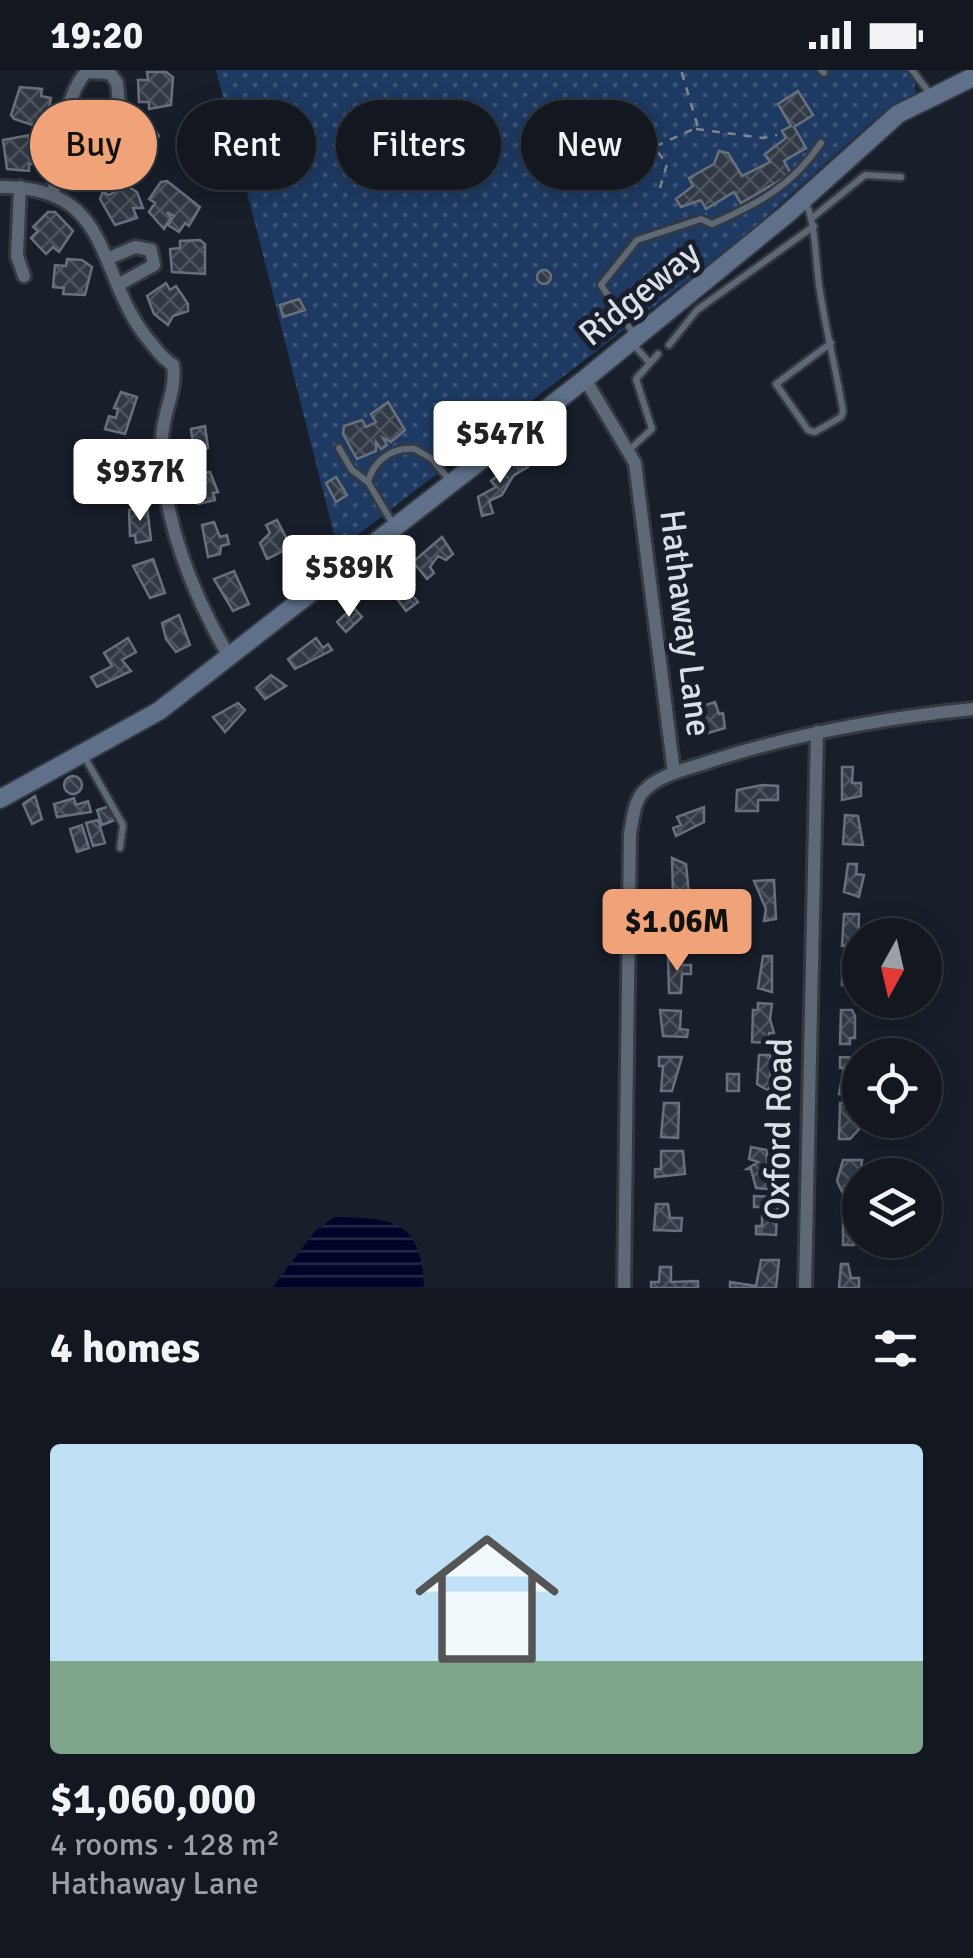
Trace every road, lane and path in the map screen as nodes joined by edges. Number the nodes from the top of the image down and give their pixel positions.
1 (681, 70) edge
2 (912, 70) edge
3 (973, 77) edge
4 (932, 96) junction
5 (694, 129) junction
6 (777, 135) dead end
7 (64, 136) joint
8 (821, 142) dead end
9 (901, 178) dead end
10 (0, 187) edge
11 (20, 187) junction
12 (660, 188) dead end
13 (55, 190) edge
14 (54, 193) junction
15 (805, 198) junction
16 (813, 222) junction
17 (735, 256) junction
18 (107, 259) junction
19 (748, 273) junction
20 (24, 276) dead end
21 (118, 285) junction
22 (633, 339) junction
23 (831, 343) junction
24 (669, 345) dead end
25 (658, 354) dead end
26 (649, 362) junction
27 (585, 379) junction
28 (340, 448) dead end
29 (629, 450) junction
30 (368, 482) junction
31 (452, 483) junction
32 (394, 525) junction
33 (228, 656) junction
34 (973, 709) edge
35 (816, 732) junction
36 (84, 755) junction
37 (674, 773) junction
38 (0, 799) edge
39 (120, 848) dead end
40 (624, 1288) edge
41 (805, 1288) edge

1 - 5 path
2 - 4 lane
3 - 4 street, Ridgeway
4 - 15 street, Ridgeway
5 - 6 path
5 - 12 path
7 - 7 street
8 - 22 lane
9 - 16 lane
10 - 11 street
11 - 14 street
11 - 20 street
13 - 14 street
14 - 18 street
15 - 16 lane
15 - 17 street, Ridgeway
16 - 19 lane
16 - 23 lane
17 - 19 lane
17 - 22 street, Ridgeway
18 - 21 street
18 - 21 street
19 - 24 lane
21 - 33 street
22 - 26 lane
22 - 27 street, Ridgeway
23 - 23 lane
25 - 26 lane
26 - 29 lane
27 - 29 street, Hathaway Lane
27 - 31 street, Ridgeway
28 - 30 lane
29 - 37 street, Hathaway Lane
30 - 31 lane
30 - 32 lane
31 - 32 street, Ridgeway
32 - 33 street, Ridgeway
33 - 36 street, Ridgeway
34 - 35 street
35 - 37 street
35 - 41 street, Oxford Road
36 - 38 street, Ridgeway
36 - 39 lane
37 - 40 street, Hathaway Lane

